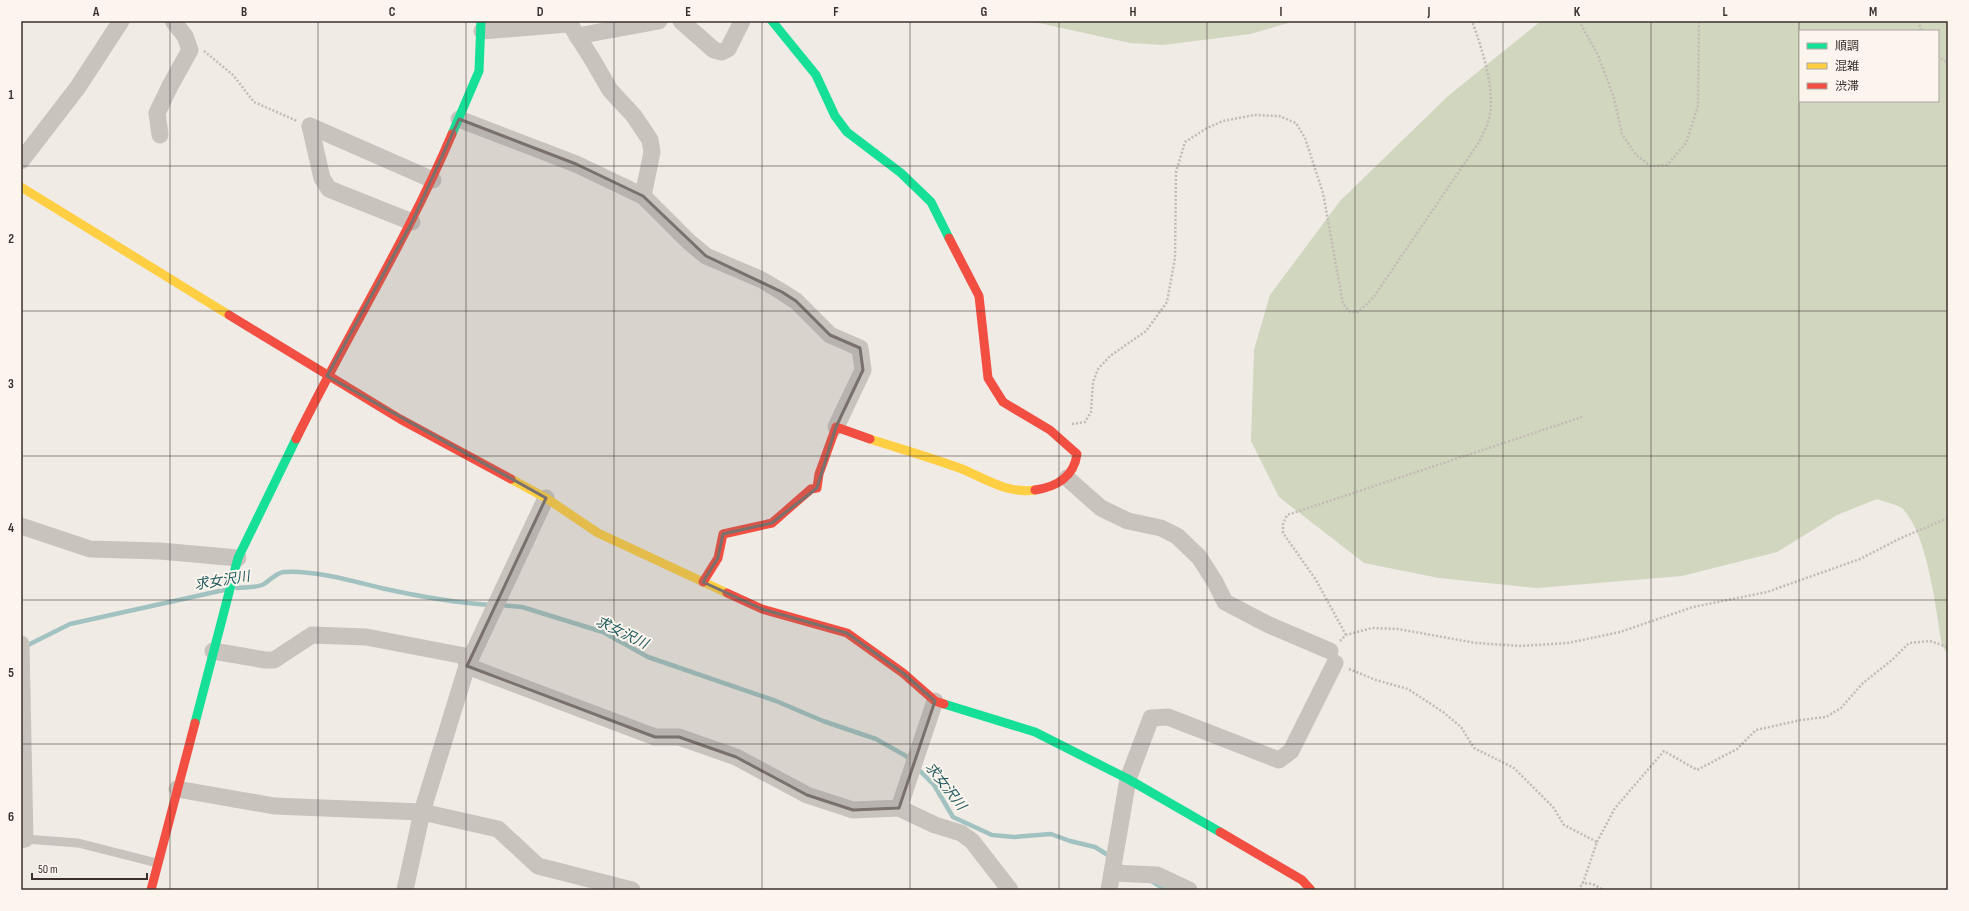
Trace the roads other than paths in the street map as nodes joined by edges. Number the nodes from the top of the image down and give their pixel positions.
1 (121, 21) edge
2 (173, 21) edge
3 (659, 21) edge
4 (681, 21) edge
5 (742, 21) edge
6 (772, 21) edge
7 (482, 26) edge
8 (571, 27) edge
9 (694, 27) edge
10 (459, 119) junction
11 (160, 135) dead end
12 (21, 161) edge
13 (433, 180) junction
14 (21, 187) edge
15 (643, 196) junction
16 (412, 222) junction
17 (327, 376) junction
18 (836, 427) junction
19 (1067, 478) junction
20 (546, 498) junction
21 (21, 526) edge
22 (238, 558) junction
23 (703, 582) junction
24 (21, 644) edge
25 (213, 650) junction
26 (467, 666) junction
27 (935, 701) junction
28 (1128, 779) junction
29 (177, 789) junction
30 (899, 808) junction
31 (422, 812) junction
32 (23, 840) edge
33 (157, 863) junction
34 (1112, 873) junction
35 (151, 890) edge
36 (405, 890) edge
37 (632, 890) edge
38 (1010, 890) edge
39 (1109, 890) edge
40 (1189, 890) edge
41 (1311, 890) edge

1 - 12 street
2 - 11 street
3 - 8 street
4 - 9 street
5 - 9 street
6 - 19 street
7 - 8 street
7 - 10 street
8 - 15 street
10 - 13 street
10 - 15 street
13 - 16 street
13 - 16 street
14 - 17 street
15 - 18 street
16 - 17 street
17 - 20 street
17 - 22 street
18 - 19 street
18 - 23 street
19 - 28 street
20 - 23 street
20 - 26 street
21 - 22 street
22 - 25 street
23 - 27 street
24 - 32 street
25 - 26 street
25 - 29 street
26 - 30 street
26 - 31 street
27 - 28 street
27 - 30 street
28 - 34 street
28 - 41 street
29 - 31 street
29 - 33 street
30 - 38 street
31 - 36 street
31 - 37 street
32 - 33 lane
33 - 35 street
34 - 39 street
34 - 40 street

